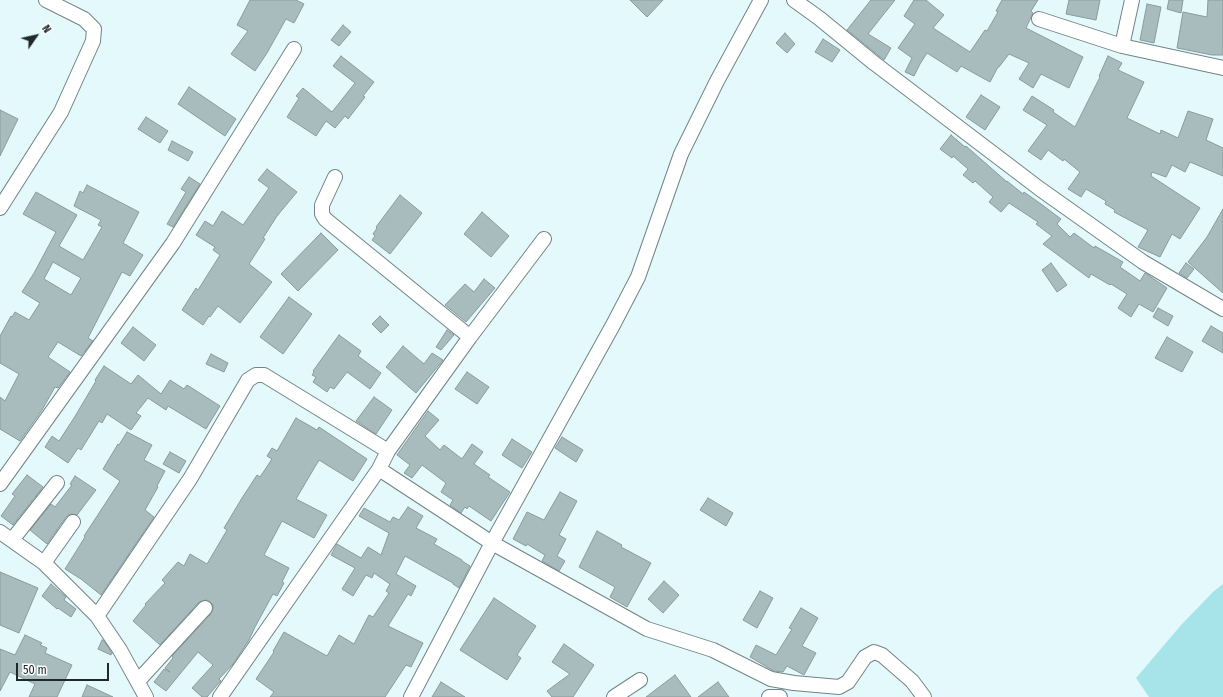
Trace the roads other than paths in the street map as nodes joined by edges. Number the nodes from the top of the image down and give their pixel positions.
1 (46, 0) edge
2 (761, 0) edge
3 (794, 0) edge
4 (1132, 0) edge
5 (1039, 19) dead end
6 (1122, 46) junction
7 (294, 50) dead end
8 (1223, 68) edge
9 (335, 177) dead end
10 (0, 208) edge
11 (544, 239) dead end
12 (1223, 309) edge
13 (470, 337) junction
14 (388, 451) junction
15 (379, 469) junction
16 (57, 483) dead end
17 (0, 484) edge
18 (73, 522) dead end
19 (0, 532) edge
20 (12, 540) junction
21 (492, 543) junction
22 (44, 563) junction
23 (206, 608) dead end
24 (97, 616) junction
25 (640, 680) dead end
26 (138, 681) junction
27 (146, 697) edge
28 (220, 697) edge
29 (411, 697) edge
30 (614, 697) edge
31 (768, 697) edge
32 (780, 697) edge
33 (924, 697) edge

1 - 10 street
2 - 21 street
3 - 12 street
4 - 6 street
5 - 6 street
6 - 8 street
7 - 17 street
9 - 13 street
11 - 13 street
13 - 14 street
14 - 15 street
14 - 24 street
15 - 21 street
15 - 28 street
16 - 20 street
18 - 22 street
19 - 20 street
20 - 22 street
21 - 29 street
21 - 33 street
22 - 24 street
23 - 26 street
24 - 26 street
25 - 30 street
26 - 27 street
31 - 32 street

